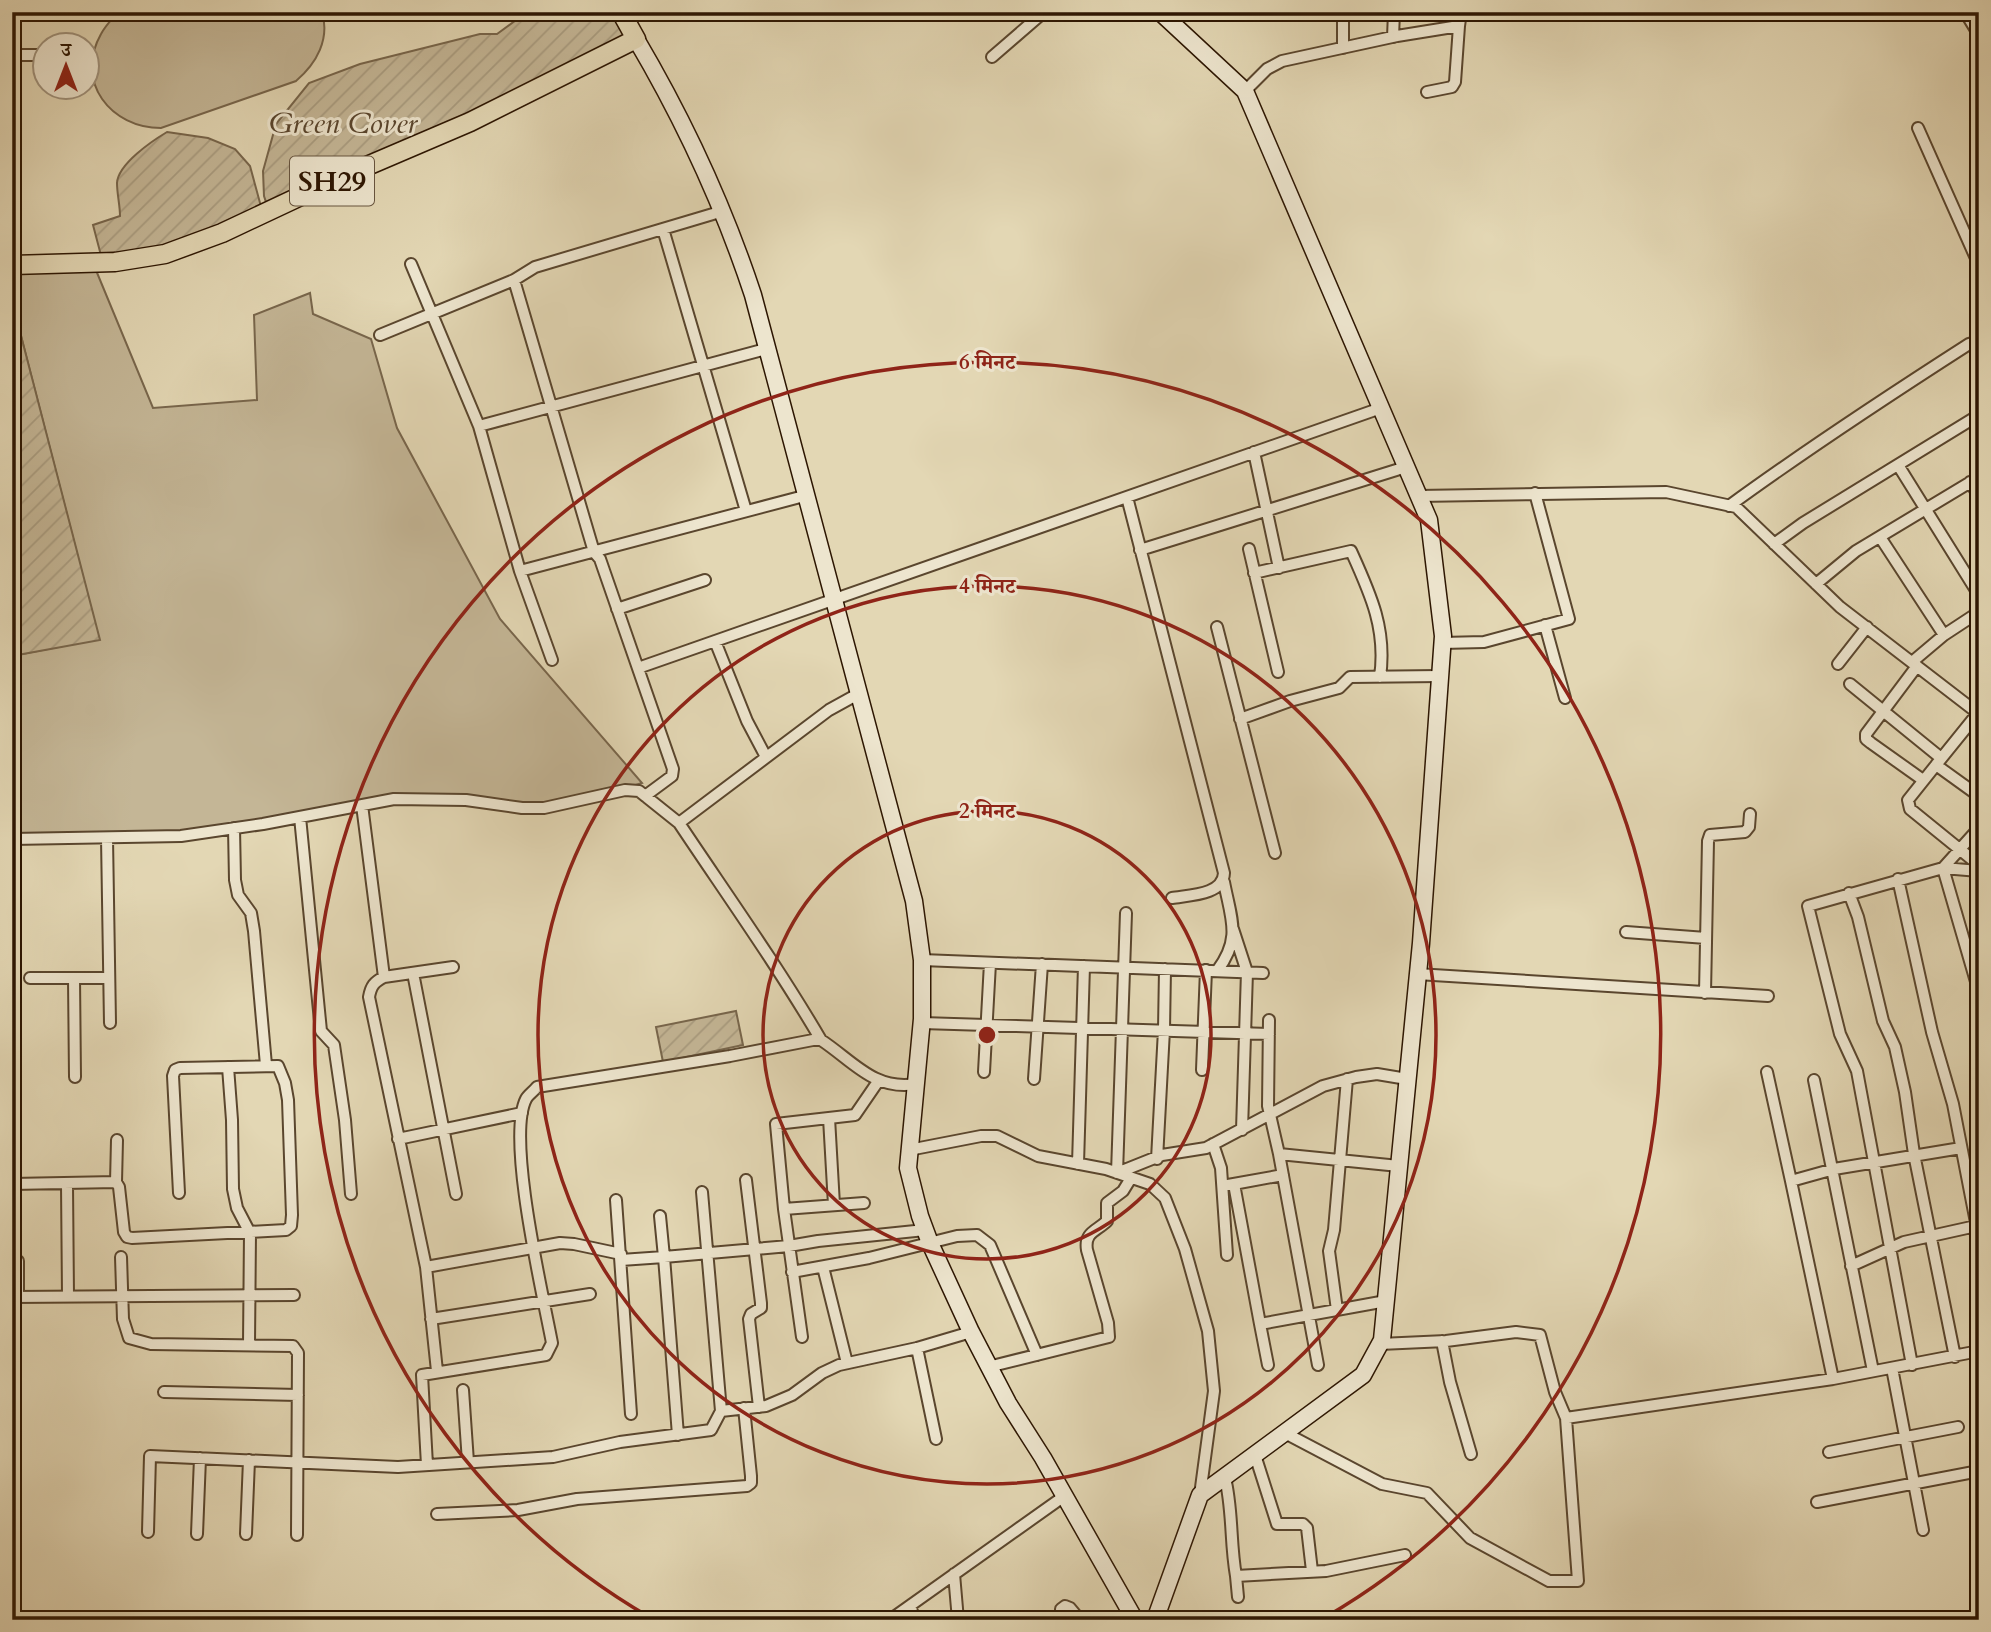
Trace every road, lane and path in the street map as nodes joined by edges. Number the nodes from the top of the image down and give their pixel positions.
1 (14, 12) edge
2 (621, 12) edge
3 (1044, 12) edge
4 (1160, 12) edge
5 (1343, 12) edge
6 (1394, 12) edge
7 (1461, 12) edge
8 (1965, 12) edge
9 (1459, 26) junction
10 (1979, 35) edge
11 (1392, 37) junction
12 (636, 39) junction
13 (1343, 48) junction
14 (14, 55) edge
15 (32, 55) edge
16 (992, 57) dead end
17 (1245, 91) junction
18 (1427, 92) dead end
19 (1918, 128) dead end
20 (723, 211) junction
21 (663, 229) junction
22 (411, 264) dead end
23 (12, 265) edge
24 (1979, 265) edge
25 (514, 280) junction
26 (431, 314) junction
27 (380, 335) dead end
28 (1979, 341) edge
29 (766, 349) junction
30 (704, 366) junction
31 (552, 405) junction
32 (1381, 408) junction
33 (1979, 415) edge
34 (479, 426) junction
35 (1254, 453) junction
36 (1898, 465) junction
37 (1406, 467) junction
38 (1975, 479) edge
39 (1535, 493) junction
40 (1418, 495) junction
41 (804, 496) junction
42 (1979, 496) edge
43 (1126, 497) junction
44 (1729, 506) junction
45 (1926, 509) junction
46 (746, 511) junction
47 (1267, 511) junction
48 (1880, 537) junction
49 (1774, 544) junction
50 (1249, 549) dead end
51 (1140, 550) junction
52 (594, 552) junction
53 (1279, 568) junction
54 (520, 571) junction
55 (1254, 573) junction
56 (705, 580) dead end
57 (1816, 584) junction
58 (1979, 595) edge
59 (833, 601) junction
60 (617, 609) junction
61 (1979, 612) edge
62 (1545, 625) junction
63 (1217, 627) dead end
64 (1867, 627) junction
65 (1944, 635) junction
66 (715, 641) junction
67 (1442, 643) junction
68 (552, 660) dead end
69 (1838, 664) dead end
70 (1915, 664) junction
71 (638, 668) junction
72 (1278, 672) dead end
73 (1440, 676) junction
74 (1380, 677) junction
75 (1850, 684) dead end
76 (858, 694) junction
77 (1565, 698) dead end
78 (1882, 710) junction
79 (1978, 713) edge
80 (1240, 719) junction
81 (766, 757) junction
82 (1938, 761) junction
83 (1923, 780) junction
84 (645, 796) junction
85 (1979, 796) edge
86 (362, 805) junction
87 (1750, 814) dead end
88 (300, 817) junction
89 (679, 823) junction
90 (234, 828) junction
91 (1979, 828) edge
92 (107, 838) junction
93 (12, 839) edge
94 (1959, 851) junction
95 (1275, 853) dead end
96 (1979, 865) edge
97 (1943, 868) junction
98 (1979, 871) edge
99 (1898, 879) junction
100 (1224, 882) junction
101 (1849, 893) junction
102 (1172, 898) dead end
103 (1126, 913) dead end
104 (1233, 929) junction
105 (1626, 932) dead end
106 (1706, 938) junction
107 (922, 960) junction
108 (990, 962) junction
109 (1041, 964) junction
110 (1084, 966) junction
111 (453, 967) dead end
112 (1125, 968) junction
113 (1165, 969) junction
114 (1212, 971) junction
115 (1247, 972) junction
116 (413, 973) junction
117 (1263, 973) dead end
118 (1418, 975) junction
119 (384, 977) junction
120 (30, 978) dead end
121 (74, 978) junction
122 (109, 978) junction
123 (1979, 992) edge
124 (1705, 993) junction
125 (1768, 996) dead end
126 (1269, 1020) dead end
127 (110, 1023) dead end
128 (922, 1023) junction
129 (985, 1025) junction
130 (1037, 1027) junction
131 (1083, 1028) junction
132 (1123, 1029) junction
133 (1164, 1030) junction
134 (1203, 1031) junction
135 (1245, 1033) junction
136 (1269, 1034) junction
137 (821, 1040) junction
138 (266, 1065) junction
139 (228, 1067) junction
140 (1202, 1070) dead end
141 (1767, 1072) dead end
142 (984, 1073) dead end
143 (75, 1077) dead end
144 (1034, 1079) dead end
145 (1347, 1079) junction
146 (1408, 1079) junction
147 (879, 1080) junction
148 (1814, 1080) dead end
149 (916, 1084) junction
150 (522, 1113) junction
151 (1269, 1115) junction
152 (829, 1118) junction
153 (443, 1130) junction
154 (1242, 1130) junction
155 (398, 1139) junction
156 (117, 1140) dead end
157 (1213, 1144) junction
158 (1961, 1148) junction
159 (909, 1150) junction
160 (1279, 1154) junction
161 (1914, 1154) junction
162 (1157, 1159) junction
163 (1339, 1161) junction
164 (1875, 1161) junction
165 (1078, 1164) junction
166 (1399, 1166) junction
167 (1834, 1169) junction
168 (1117, 1173) junction
169 (1283, 1175) junction
170 (1131, 1178) junction
171 (746, 1180) dead end
172 (1791, 1181) junction
173 (117, 1182) junction
174 (12, 1184) edge
175 (67, 1185) junction
176 (1228, 1185) junction
177 (702, 1192) dead end
178 (178, 1193) dead end
179 (351, 1194) dead end
180 (456, 1194) dead end
181 (616, 1200) dead end
182 (863, 1203) dead end
183 (834, 1205) junction
184 (784, 1209) junction
185 (660, 1216) dead end
186 (1976, 1226) junction
187 (250, 1233) junction
188 (927, 1236) junction
189 (1930, 1237) junction
190 (1979, 1238) edge
191 (789, 1246) junction
192 (1889, 1247) junction
193 (535, 1248) junction
194 (754, 1249) junction
195 (707, 1252) junction
196 (1227, 1255) dead end
197 (121, 1257) dead end
198 (621, 1257) junction
199 (664, 1257) junction
200 (18, 1261) dead end
201 (1851, 1266) junction
202 (426, 1267) junction
203 (823, 1267) junction
204 (792, 1272) junction
205 (590, 1294) dead end
206 (68, 1295) junction
207 (121, 1295) junction
208 (248, 1295) junction
209 (294, 1295) dead end
210 (15, 1296) edge
211 (544, 1301) junction
212 (1386, 1301) junction
213 (1337, 1310) junction
214 (1310, 1315) junction
215 (431, 1319) junction
216 (1260, 1324) junction
217 (971, 1332) junction
218 (802, 1337) dead end
219 (1442, 1341) junction
220 (1380, 1344) junction
221 (249, 1345) junction
222 (917, 1348) junction
223 (1979, 1351) edge
224 (1037, 1356) junction
225 (1955, 1357) junction
226 (847, 1363) junction
227 (1268, 1365) dead end
228 (1318, 1365) dead end
229 (1912, 1365) junction
230 (988, 1367) junction
231 (1892, 1368) junction
232 (438, 1371) junction
233 (1873, 1371) junction
234 (1833, 1379) junction
235 (463, 1390) dead end
236 (164, 1392) dead end
237 (298, 1395) junction
238 (759, 1407) junction
239 (744, 1408) junction
240 (721, 1411) junction
241 (631, 1414) dead end
242 (1566, 1418) junction
243 (1958, 1427) dead end
244 (1285, 1433) junction
245 (678, 1434) junction
246 (1906, 1438) junction
247 (936, 1439) dead end
248 (1829, 1452) dead end
249 (1471, 1454) dead end
250 (1255, 1455) junction
251 (200, 1458) junction
252 (249, 1460) junction
253 (298, 1462) junction
254 (468, 1462) junction
255 (427, 1465) junction
256 (1979, 1471) edge
257 (1225, 1478) junction
258 (1914, 1483) junction
259 (1200, 1495) junction
260 (1063, 1497) junction
261 (1818, 1502) dead end
262 (437, 1514) dead end
263 (1923, 1530) dead end
264 (148, 1532) dead end
265 (197, 1534) dead end
266 (246, 1534) dead end
267 (297, 1535) dead end
268 (1405, 1555) dead end
269 (1312, 1571) junction
270 (954, 1574) junction
271 (1236, 1576) junction
272 (1238, 1597) dead end
273 (911, 1605) junction
274 (894, 1617) dead end
275 (913, 1620) edge
276 (958, 1620) edge
277 (1060, 1620) edge
278 (1080, 1620) edge
279 (1135, 1620) edge
280 (1154, 1620) edge

1 - 14 street
2 - 12 main road
3 - 16 street
4 - 17 street
5 - 13 street
6 - 11 street
7 - 9 street
8 - 10 street
9 - 11 street
9 - 18 street
11 - 13 street
12 - 20 street
12 - 23 main road, SH29
13 - 17 street
14 - 15 street
17 - 32 street
19 - 24 street
20 - 21 street
20 - 29 street
21 - 25 street
21 - 30 street
22 - 26 street
25 - 26 street
25 - 31 street
26 - 27 street
26 - 34 street
28 - 44 street
29 - 30 street
29 - 41 street
30 - 31 street
30 - 46 street
31 - 34 street
31 - 52 street
32 - 35 street
32 - 37 street
33 - 36 street
34 - 54 street
35 - 43 street
35 - 47 street
36 - 45 street
36 - 49 street
37 - 40 street
37 - 47 street
38 - 42 street
38 - 45 street
39 - 40 street
39 - 44 street
39 - 62 street
40 - 67 street
41 - 46 street
41 - 59 street
43 - 51 street
43 - 59 street
44 - 49 street
45 - 48 street
45 - 58 street
46 - 52 street
47 - 51 street
47 - 53 street
48 - 57 street
48 - 65 street
49 - 57 street
50 - 55 street
51 - 100 street
52 - 54 street
52 - 60 street
53 - 55 street
53 - 74 street
54 - 68 street
55 - 72 street
56 - 60 street
57 - 64 street
59 - 66 street
59 - 76 street
60 - 71 street
61 - 65 street
62 - 67 street
62 - 77 street
63 - 80 street
64 - 69 street
64 - 70 street
65 - 70 street
66 - 71 street
66 - 81 street
67 - 73 street
70 - 78 street
70 - 79 street
71 - 84 street
73 - 74 street
73 - 118 street
74 - 80 street
75 - 78 street
76 - 81 street
76 - 107 street
78 - 82 street
78 - 83 street
79 - 82 street
80 - 95 street
81 - 89 street
82 - 83 street
82 - 85 street
83 - 94 street
84 - 86 street
84 - 89 street
86 - 88 street
86 - 119 street
87 - 106 street
88 - 90 street
88 - 179 street
89 - 137 street
90 - 92 street
90 - 138 street
91 - 94 street
92 - 93 street
92 - 122 street
94 - 96 street
94 - 97 street
97 - 98 street
97 - 99 street
97 - 123 street
99 - 101 street
99 - 158 street
100 - 102 street
100 - 104 street
101 - 161 street
101 - 164 street
103 - 112 street
104 - 114 street
104 - 115 street
105 - 106 street
106 - 124 street
107 - 108 street
107 - 128 street
108 - 109 street
108 - 129 street
109 - 110 street
109 - 130 street
110 - 112 street
110 - 131 street
111 - 116 street
112 - 113 street
112 - 132 street
113 - 114 street
113 - 133 street
114 - 115 street
114 - 134 street
115 - 117 street
115 - 135 street
116 - 119 street
116 - 153 street
118 - 124 street
118 - 146 street
119 - 155 street
120 - 121 street
121 - 122 street
121 - 143 street
122 - 127 street
124 - 125 street
126 - 136 street
128 - 129 street
128 - 149 street
129 - 130 street
129 - 142 street
130 - 131 street
130 - 144 street
131 - 132 street
131 - 165 street
132 - 133 street
132 - 168 street
133 - 134 street
133 - 162 street
134 - 135 street
134 - 140 street
135 - 136 street
135 - 154 street
136 - 151 street
137 - 147 street
137 - 150 street
138 - 139 street
138 - 187 street
139 - 178 street
139 - 187 street
141 - 172 street
145 - 146 street
145 - 151 street
145 - 163 street
146 - 166 street
147 - 149 street
147 - 152 street
148 - 167 street
149 - 159 street
150 - 153 street
150 - 193 street
151 - 154 street
151 - 160 street
152 - 183 street
152 - 184 street
153 - 155 street
153 - 180 street
154 - 157 street
155 - 202 street
156 - 173 street
157 - 162 street
157 - 176 street
158 - 161 street
158 - 186 street
159 - 165 street
159 - 188 street
160 - 163 street
160 - 169 street
161 - 164 street
161 - 189 street
162 - 168 street
163 - 166 street
163 - 213 street
164 - 167 street
164 - 192 street
165 - 168 street
166 - 212 street
167 - 172 street
167 - 201 street
168 - 170 street
169 - 176 street
169 - 214 street
170 - 224 street
170 - 259 street
171 - 194 street
172 - 234 street
173 - 175 street
173 - 187 street
174 - 175 street
175 - 206 street
176 - 196 street
176 - 216 street
177 - 195 street
181 - 198 street
182 - 183 street
183 - 184 street
184 - 191 street
185 - 199 street
186 - 189 street
186 - 190 street
187 - 208 street
188 - 191 street
188 - 203 street
188 - 217 street
188 - 224 street
189 - 192 street
189 - 225 street
191 - 194 street
191 - 204 street
192 - 201 street
192 - 229 street
193 - 198 street
193 - 202 street
193 - 211 street
194 - 195 street
194 - 238 street
195 - 199 street
195 - 240 street
197 - 207 street
198 - 199 street
198 - 241 street
199 - 245 street
200 - 210 street
201 - 233 street
202 - 215 street
203 - 204 street
203 - 226 street
204 - 218 street
205 - 211 street
206 - 207 street
206 - 210 street
207 - 208 street
207 - 221 street
208 - 209 street
208 - 221 street
211 - 215 street
211 - 232 street
212 - 213 street
212 - 220 street
213 - 214 street
214 - 216 street
214 - 228 street
215 - 232 street
216 - 227 street
217 - 222 street
217 - 230 street
219 - 220 street
219 - 242 street
219 - 249 street
220 - 244 street
221 - 237 street
222 - 226 street
222 - 247 street
223 - 225 street
224 - 230 street
225 - 229 street
226 - 238 street
229 - 231 street
230 - 260 street
231 - 233 street
231 - 246 street
232 - 255 street
233 - 234 street
234 - 242 street
235 - 254 street
236 - 237 street
237 - 253 street
238 - 239 street
239 - 240 street
239 - 262 street
240 - 245 street
242 - 244 street
243 - 246 street
244 - 250 street
245 - 254 street
246 - 248 street
246 - 258 street
250 - 257 street
250 - 269 street
251 - 252 street
251 - 264 street
251 - 265 street
252 - 253 street
252 - 266 street
253 - 255 street
253 - 267 street
254 - 255 street
256 - 258 street
257 - 259 street
257 - 271 street
258 - 261 street
258 - 263 street
259 - 280 street
260 - 270 street
260 - 279 street
268 - 269 street
269 - 271 street
270 - 273 street
270 - 276 street
271 - 272 street
273 - 274 street
273 - 275 street
277 - 278 street

